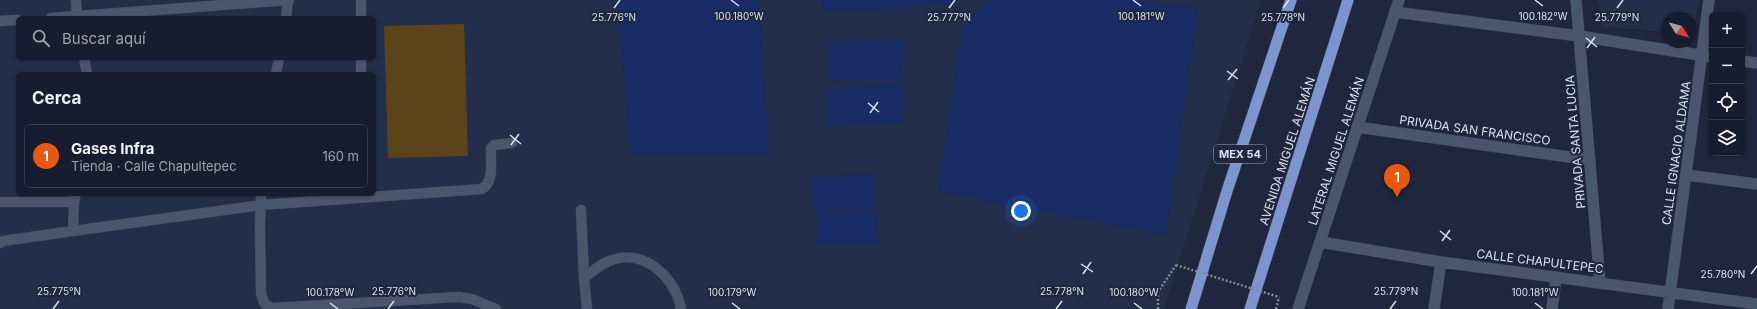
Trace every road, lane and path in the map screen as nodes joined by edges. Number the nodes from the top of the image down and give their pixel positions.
1 (76, 0) edge
2 (288, 0) edge
3 (362, 0) edge
4 (1292, 0) edge
5 (1348, 0) edge
6 (1399, 0) edge
7 (1576, 0) edge
8 (1709, 0) edge
9 (1395, 12) junction
10 (77, 16) edge
11 (89, 16) edge
12 (286, 16) edge
13 (361, 16) edge
14 (16, 20) edge
15 (0, 21) edge
16 (1579, 36) junction
17 (1707, 57) edge
18 (84, 60) edge
19 (279, 60) edge
20 (361, 60) edge
21 (1745, 61) edge
22 (1757, 63) edge
23 (87, 72) edge
24 (276, 72) edge
25 (361, 72) edge
26 (1357, 127) junction
27 (512, 142) dead end
28 (1590, 160) junction
29 (1686, 175) junction
30 (1757, 184) edge
31 (261, 196) edge
32 (75, 198) edge
33 (0, 202) edge
34 (261, 205) junction
35 (581, 210) dead end
36 (73, 231) junction
37 (1320, 242) junction
38 (0, 243) edge
39 (1441, 262) junction
40 (1556, 277) junction
41 (584, 278) junction
42 (1600, 282) junction
43 (1670, 293) junction
44 (1757, 304) edge
45 (316, 307) edge
46 (496, 309) edge
47 (587, 309) edge
48 (681, 309) edge
49 (1158, 309) edge
50 (1190, 309) edge
51 (1250, 309) edge
52 (1276, 309) edge
53 (1298, 309) edge
54 (1434, 309) edge
55 (1552, 309) edge
56 (1668, 309) edge

1 - 10 lane
2 - 11 lane
2 - 12 lane
3 - 13 lane
4 - 50 highway, MEX 54
5 - 51 highway, AVENIDA MIGUEL ALEMÁN
6 - 9 street, LATERAL MIGUEL ALEMÁN
7 - 16 street, PRIVADA SANTA LUCIA
8 - 17 street, CALLE IGNACIO ALDAMA
9 - 16 street
9 - 26 street, LATERAL MIGUEL ALEMÁN
14 - 15 lane
16 - 17 street
16 - 28 street, PRIVADA SANTA LUCIA
17 - 29 street, CALLE IGNACIO ALDAMA
18 - 23 lane
19 - 24 lane
20 - 25 lane
21 - 22 street
26 - 28 street, PRIVADA SAN FRANCISCO
26 - 37 street, LATERAL MIGUEL ALEMÁN
27 - 34 lane
28 - 42 street, PRIVADA SANTA LUCIA
29 - 30 street
29 - 43 street, CALLE IGNACIO ALDAMA
31 - 34 lane
32 - 33 lane
32 - 36 lane
34 - 36 lane
34 - 45 lane
35 - 41 lane
36 - 38 lane
37 - 39 street, CALLE CHAPULTEPEC
37 - 53 street, LATERAL MIGUEL ALEMÁN
39 - 40 street, CALLE CHAPULTEPEC
39 - 54 street
40 - 42 street, CALLE CHAPULTEPEC
40 - 55 street
41 - 47 lane
41 - 48 lane
42 - 43 street, CALLE CHAPULTEPEC
43 - 44 street, CALLE CHAPULTEPEC
43 - 56 street, CALLE IGNACIO ALDAMA
45 - 46 lane
49 - 52 path, bridge

